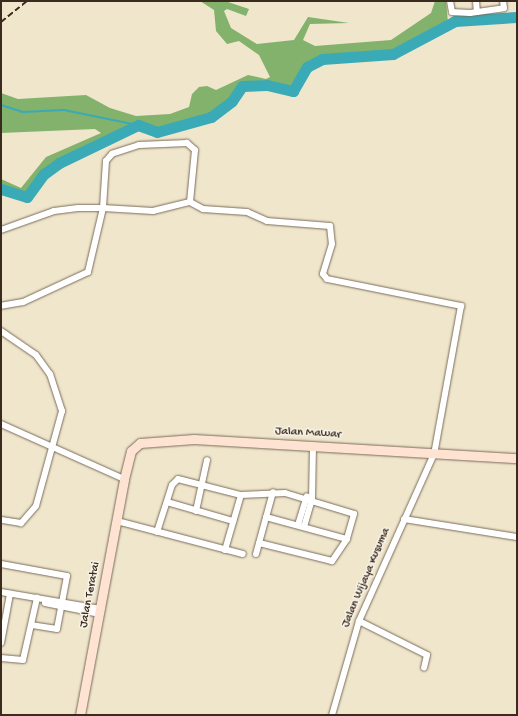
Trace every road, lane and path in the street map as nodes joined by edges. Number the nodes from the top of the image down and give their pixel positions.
1 (450, 1) edge
2 (476, 1) edge
3 (503, 1) edge
4 (477, 12) junction
5 (190, 202) junction
6 (103, 208) junction
7 (1, 230) edge
8 (1, 306) edge
9 (1, 330) edge
10 (1, 424) edge
11 (52, 446) junction
12 (313, 446) junction
13 (434, 454) junction
14 (517, 458) edge
15 (207, 460) dead end
16 (124, 479) junction
17 (204, 484) junction
18 (273, 492) junction
19 (310, 493) junction
20 (241, 495) junction
21 (305, 498) junction
22 (312, 499) junction
23 (167, 502) junction
24 (196, 511) junction
25 (266, 517) junction
26 (404, 518) junction
27 (1, 520) edge
28 (117, 521) junction
29 (234, 522) junction
30 (301, 526) junction
31 (157, 532) junction
32 (517, 536) edge
33 (347, 539) junction
34 (259, 543) junction
35 (225, 550) junction
36 (242, 554) dead end
37 (256, 554) dead end
38 (1, 564) edge
39 (1, 592) edge
40 (10, 594) junction
41 (37, 600) junction
42 (63, 605) junction
43 (101, 611) junction
44 (3, 620) edge
45 (359, 621) junction
46 (32, 625) junction
47 (1, 643) edge
48 (1, 658) edge
49 (424, 668) dead end
50 (80, 715) edge
51 (332, 715) edge

1 - 4 street
2 - 4 street
3 - 4 street
5 - 6 street
5 - 6 street
5 - 13 street, Jalan Wijaya Kusuma
6 - 7 street
6 - 8 street
9 - 11 street
10 - 11 street
11 - 16 street
11 - 27 street
12 - 13 street, Jalan Mawar
12 - 16 street, Jalan Mawar
12 - 19 street
13 - 14 street, Jalan Mawar
13 - 26 street, Jalan Wijaya Kusuma
15 - 17 street
16 - 28 street, Jalan Teratai
17 - 20 street
17 - 23 street
17 - 24 street
18 - 20 street
18 - 21 street
18 - 25 street
19 - 21 street
19 - 22 street
20 - 29 street
21 - 22 street
21 - 30 street
22 - 30 street
22 - 33 street
23 - 24 street
23 - 31 street
24 - 29 street
25 - 30 street
25 - 34 street
26 - 32 street
26 - 45 street, Jalan Wijaya Kusuma
28 - 31 street
28 - 43 street, Jalan Teratai
29 - 35 street
30 - 33 street
31 - 35 street
33 - 34 street
34 - 37 street
35 - 36 street
38 - 42 street
39 - 40 street
40 - 41 street
40 - 44 street
41 - 42 street
41 - 46 street
42 - 43 street
42 - 46 street
43 - 50 street, Jalan Teratai
44 - 47 street
45 - 49 street
45 - 51 street, Jalan Wijaya Kusuma
46 - 48 street

